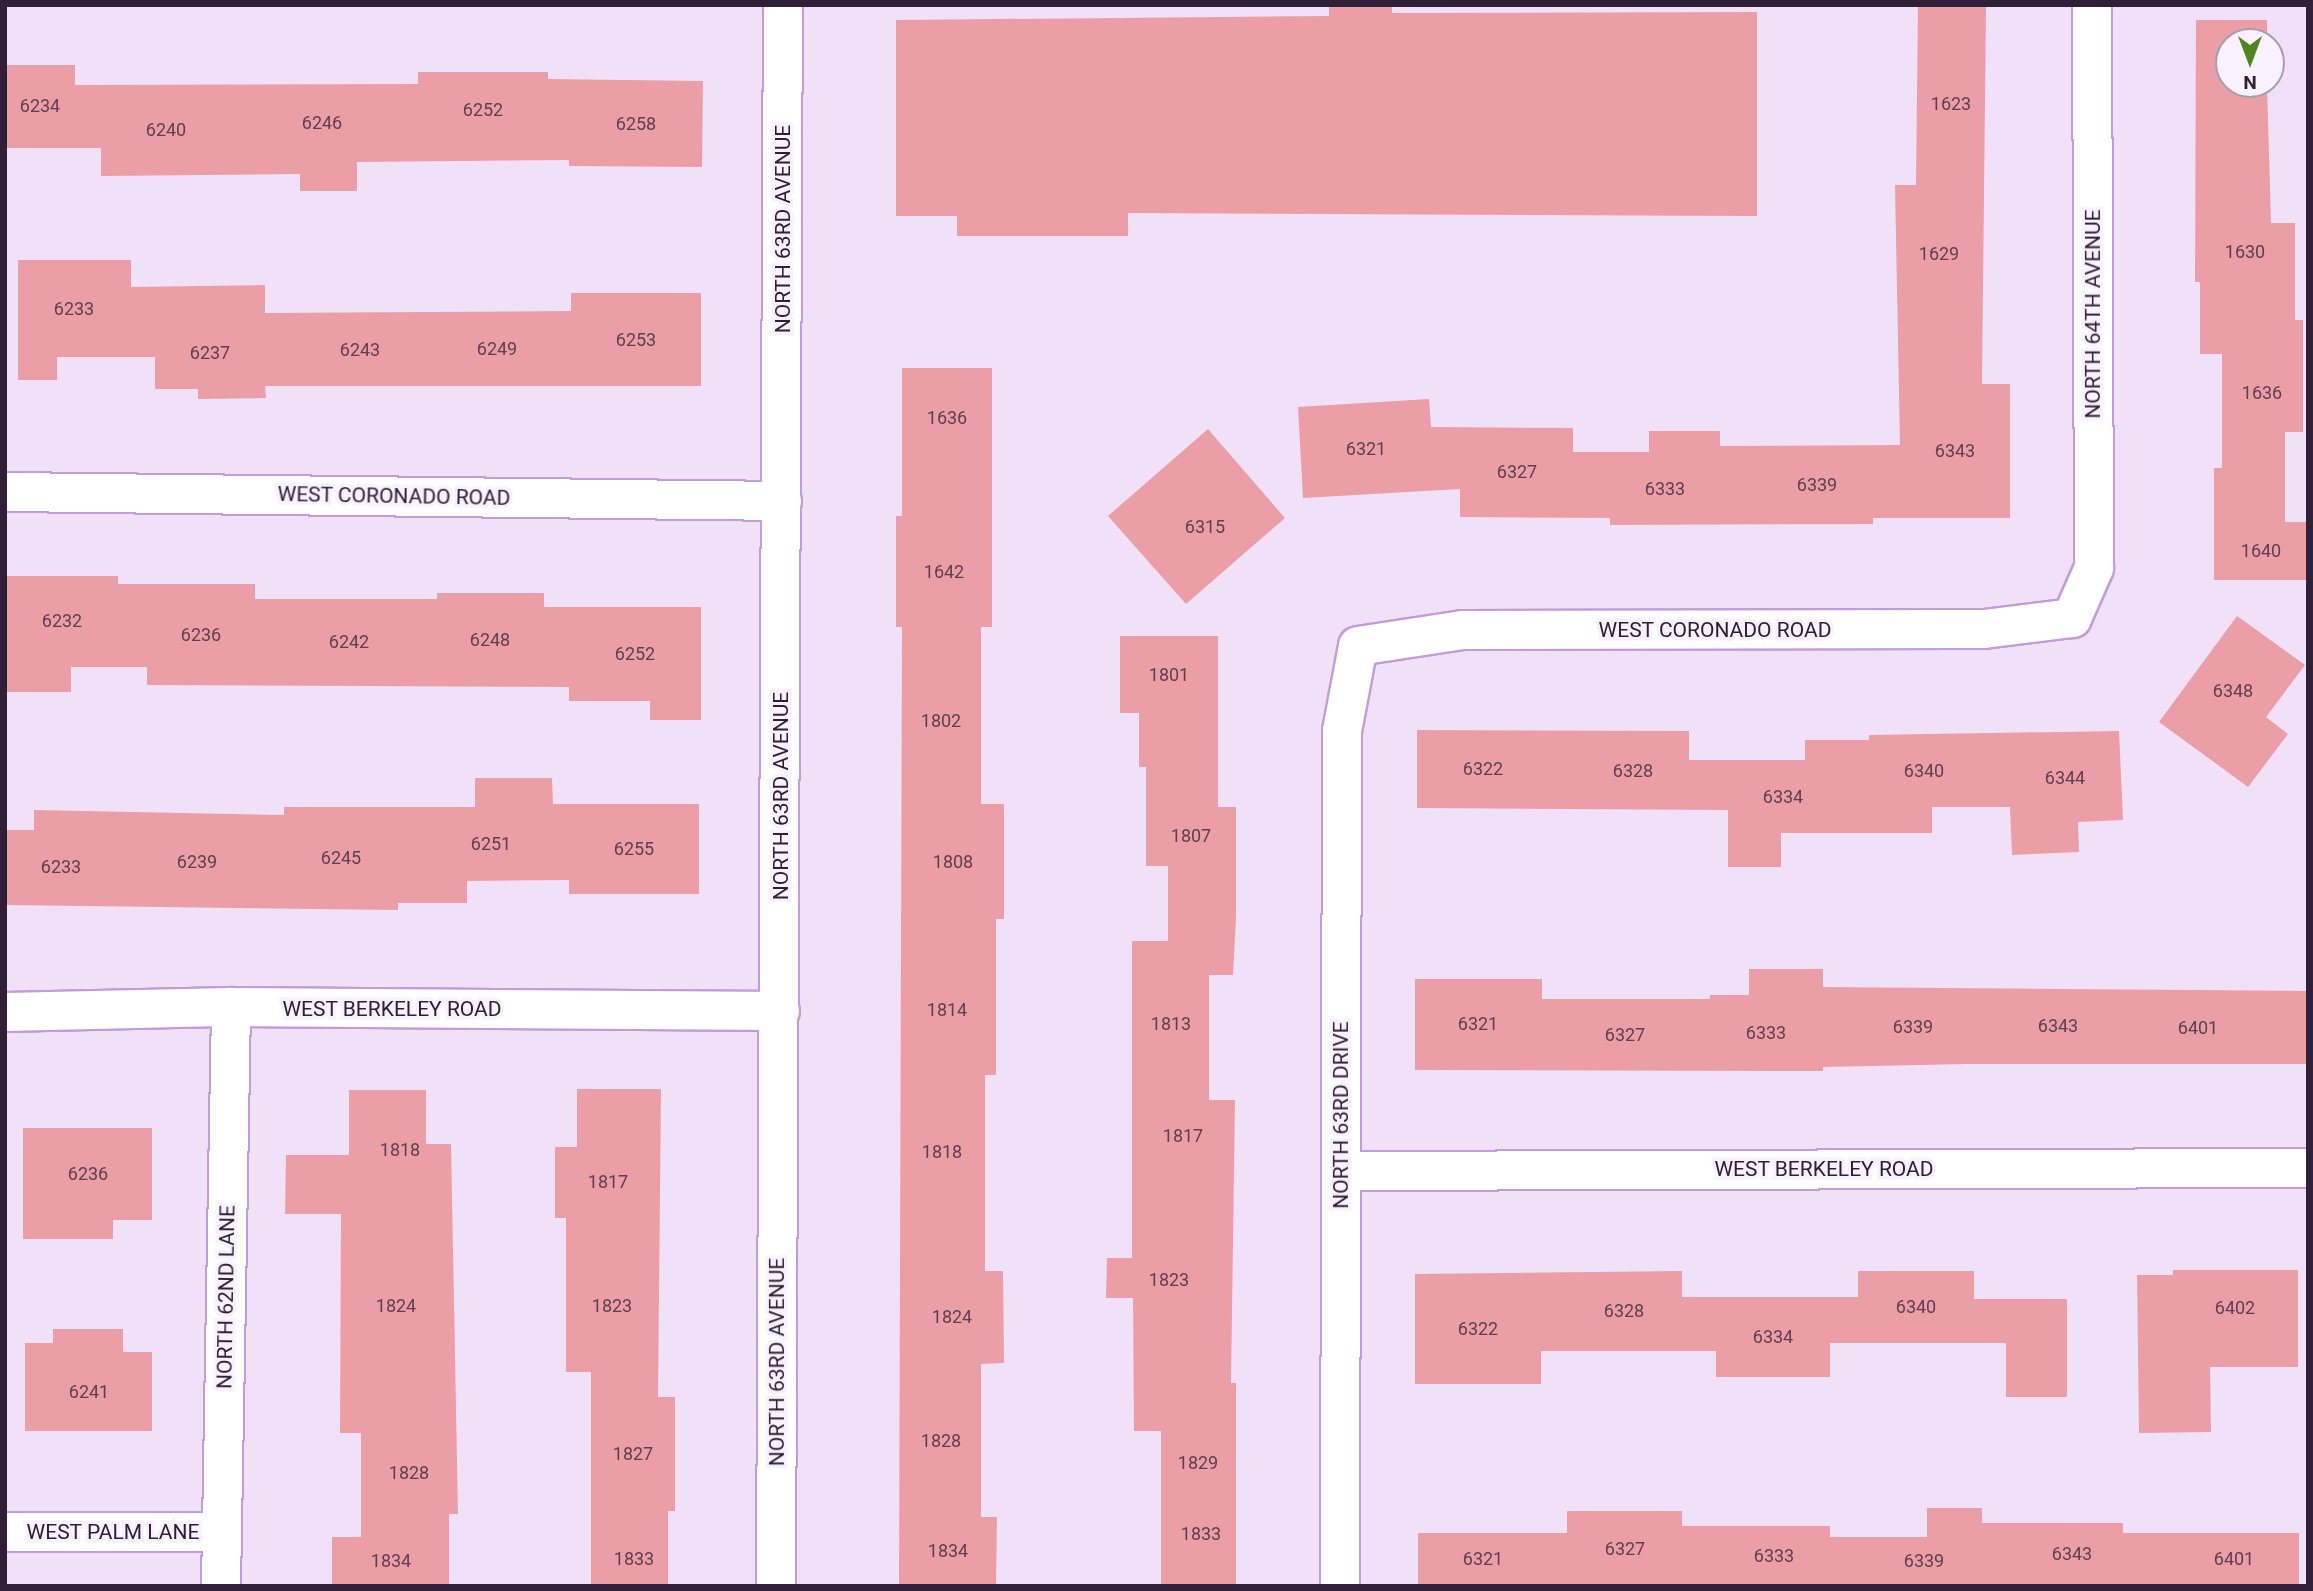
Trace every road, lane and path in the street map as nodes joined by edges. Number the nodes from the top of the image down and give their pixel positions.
1 (782, 5) edge
2 (2092, 5) edge
3 (5, 492) edge
4 (782, 501) junction
5 (2072, 618) joint
6 (1358, 646) joint
7 (231, 1007) junction
8 (5, 1012) edge
9 (780, 1012) junction
10 (2308, 1168) edge
11 (1341, 1171) junction
12 (5, 1532) edge
13 (221, 1532) junction
14 (221, 1586) edge
15 (776, 1586) edge
16 (1340, 1586) edge

1 - 4 street, NORTH 63RD AVENUE
2 - 5 street, NORTH 64TH AVENUE
3 - 4 street, WEST CORONADO ROAD
4 - 9 street, NORTH 63RD AVENUE
5 - 6 street, WEST CORONADO ROAD
6 - 11 street, NORTH 63RD DRIVE
7 - 8 street, WEST BERKELEY ROAD
7 - 9 street, WEST BERKELEY ROAD
7 - 13 street, NORTH 62ND LANE
9 - 15 street, NORTH 63RD AVENUE
10 - 11 street, WEST BERKELEY ROAD
11 - 16 street, NORTH 63RD DRIVE
12 - 13 street, WEST PALM LANE
13 - 14 street, NORTH 62ND LANE

